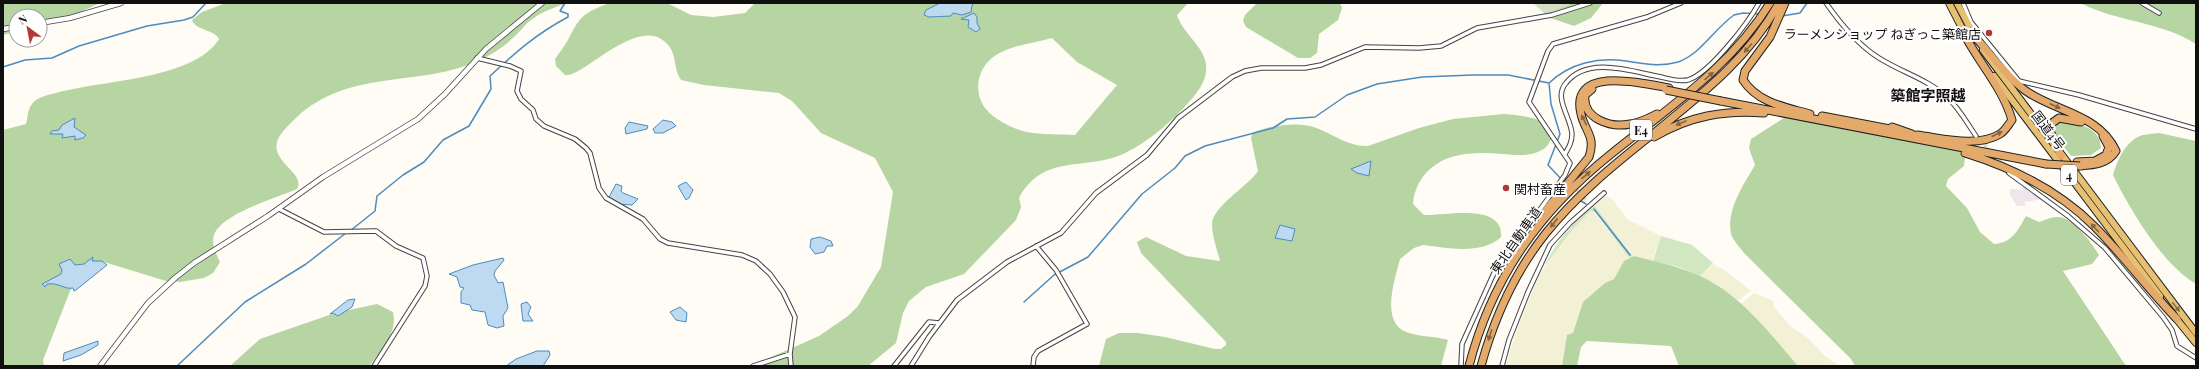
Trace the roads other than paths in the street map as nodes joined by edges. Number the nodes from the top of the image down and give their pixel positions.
1 (121, 3) edge
2 (542, 3) edge
3 (1590, 3) edge
4 (1681, 3) edge
5 (1758, 3) edge
6 (1826, 3) edge
7 (1949, 3) edge
8 (1957, 3) edge
9 (1963, 3) edge
10 (2142, 3) edge
11 (1769, 4) edge
12 (1781, 5) edge
13 (2159, 13) dead end
14 (1955, 16) junction
15 (1966, 17) junction
16 (48, 22) edge
17 (1962, 30) junction
18 (1974, 35) junction
19 (477, 58) junction
20 (1668, 89) junction
21 (1669, 108) junction
22 (1814, 117) junction
23 (1837, 118) junction
24 (2196, 129) edge
25 (1899, 130) junction
26 (1914, 136) junction
27 (1976, 136) dead end
28 (1565, 154) junction
29 (2061, 156) junction
30 (1623, 158) junction
31 (2079, 164) junction
32 (2010, 173) dead end
33 (1562, 177) junction
34 (1568, 179) dead end
35 (1604, 193) dead end
36 (279, 209) junction
37 (1036, 246) junction
38 (1523, 246) junction
39 (2177, 319) junction
40 (939, 323) junction
41 (2196, 333) edge
42 (2196, 343) edge
43 (790, 354) junction
44 (2196, 358) edge
45 (100, 366) edge
46 (374, 366) edge
47 (753, 366) edge
48 (792, 366) edge
49 (894, 366) edge
50 (911, 366) edge
51 (1033, 366) edge
52 (1462, 366) edge
53 (1468, 366) edge
54 (1481, 366) edge
55 (1502, 366) edge

1 - 16 street
2 - 19 street
3 - 37 street
4 - 28 street
5 - 28 street
6 - 27 street
7 - 14 highway, 国道4号 / 4
8 - 15 highway, 国道4号 / 4
9 - 15 street
10 - 13 street
21 -> 11 highway, 東北自動車道 / E4
12 - 22 highway
12 -> 30 highway, 東北自動車道 / E4
14 - 15 street
14 - 17 highway, 国道4号 / 4
15 - 18 highway, 国道4号 / 4
15 - 24 street
26 -> 17 highway
17 - 39 highway, 国道4号 / 4
18 - 29 highway, 国道4号 / 4
18 -> 31 highway
19 - 36 street
19 - 43 street
20 - 21 highway
20 - 22 highway, bridge
38 -> 20 highway
38 -> 21 highway, 東北自動車道 / E4
22 - 23 highway
22 - 26 highway
22 -> 30 highway
23 - 25 highway
23 - 25 highway
25 - 26 highway
26 - 31 highway, bridge
39 -> 26 highway
28 - 33 street
29 - 31 highway
29 -> 41 highway, 国道4号 / 4
30 -> 54 highway, 東北自動車道 / E4
32 - 44 street
33 - 34 street
33 - 52 street
35 - 55 street
36 - 45 street
36 - 46 street
37 - 40 street
37 - 51 street
38 - 53 highway, 東北自動車道 / E4
39 - 42 highway, 国道4号 / 4
40 - 49 street
40 - 50 street
43 - 47 street
43 - 48 street

